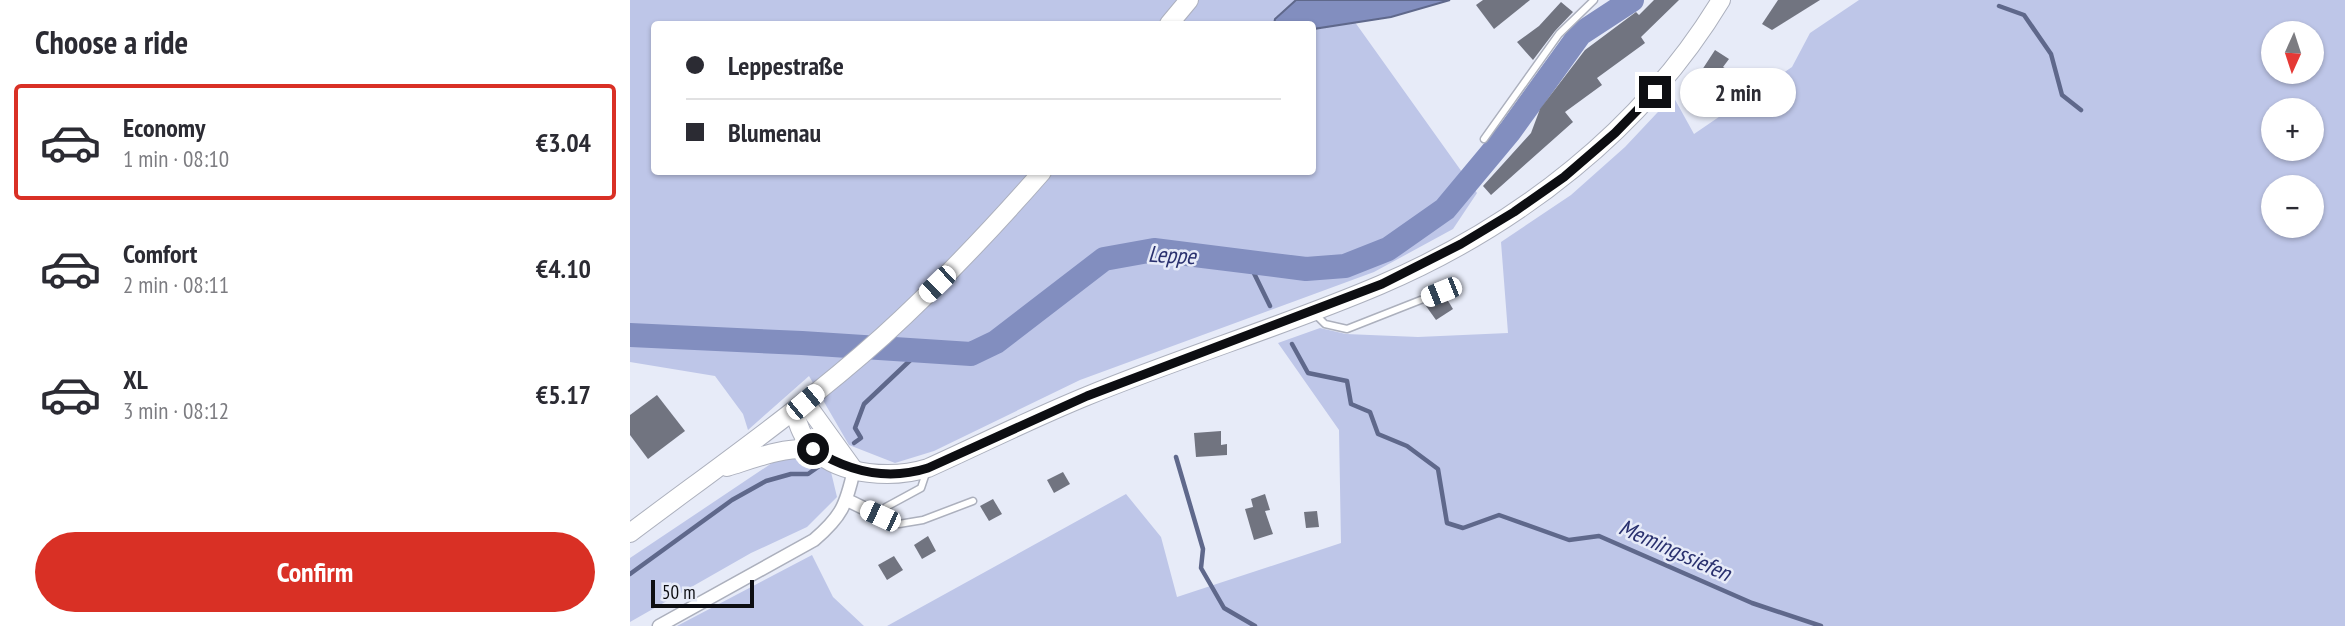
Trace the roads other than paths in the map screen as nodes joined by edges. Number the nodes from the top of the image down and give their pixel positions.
1 (1189, 0) edge
2 (1594, 0) edge
3 (1721, 0) edge
4 (1171, 21) edge
5 (1484, 139) dead end
6 (1039, 175) edge
7 (1441, 292) dead end
8 (1312, 312) junction
9 (799, 406) junction
10 (813, 449) junction
11 (928, 468) junction
12 (854, 470) junction
13 (713, 471) junction
14 (847, 500) junction
15 (973, 501) dead end
16 (880, 516) junction
17 (630, 533) edge
18 (659, 626) edge

1 - 4 main road
2 - 5 lane
3 - 8 main road
6 - 9 main road
7 - 8 lane
8 - 11 main road
9 - 10 main road
9 - 12 main road
9 - 13 main road
10 - 12 main road
10 - 13 main road
11 - 12 main road
11 - 16 lane
12 - 14 street
13 - 17 main road
14 - 16 street
14 - 18 street
15 - 16 lane

